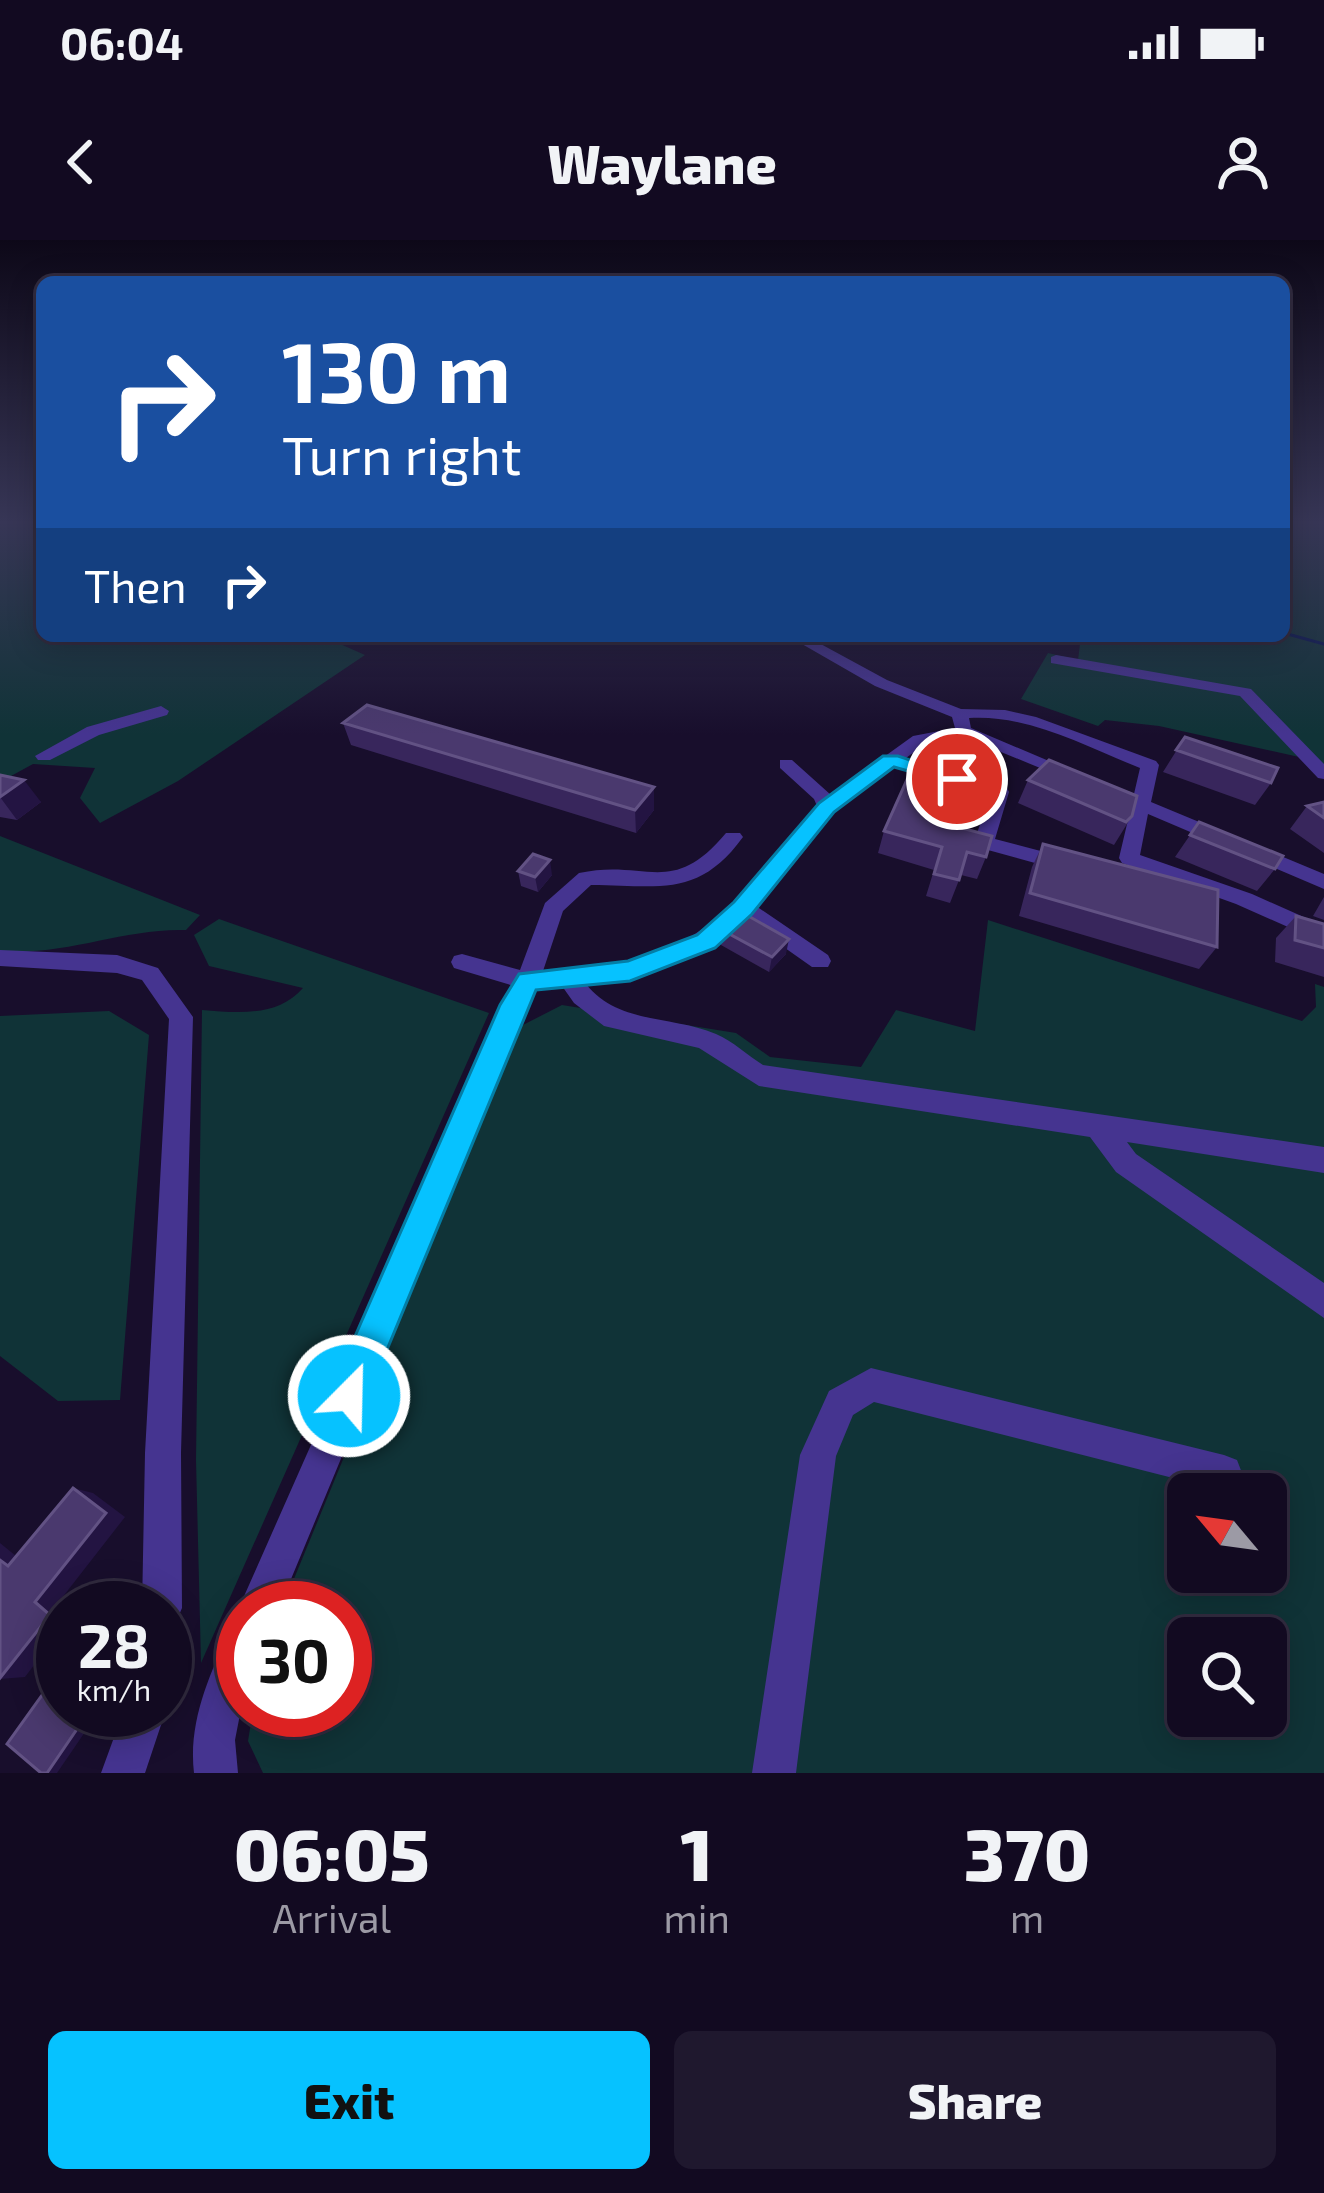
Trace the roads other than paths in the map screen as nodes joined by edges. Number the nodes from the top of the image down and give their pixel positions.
1 (806, 642) edge
2 (1056, 660) dead end
3 (161, 711) dead end
4 (962, 723) junction
5 (44, 756) dead end
6 (890, 760) junction
7 (786, 764) dead end
8 (1324, 775) edge
9 (1142, 804) junction
10 (826, 807) junction
11 (733, 837) dead end
12 (1093, 872) edge
13 (1324, 882) edge
14 (1136, 884) edge
15 (1201, 902) edge
16 (743, 908) junction
17 (1324, 935) edge
18 (0, 958) edge
19 (820, 961) dead end
20 (462, 962) dead end
21 (568, 977) junction
22 (521, 993) junction
23 (1098, 1126) junction
24 (1324, 1160) edge
25 (1324, 1302) edge
26 (1224, 1473) dead end
27 (162, 1581) edge
28 (271, 1581) edge
29 (216, 1733) edge
30 (136, 1737) edge
31 (209, 1766) edge
32 (123, 1773) edge
33 (774, 1773) edge

1 - 4 street
2 - 8 street
3 - 5 street
4 - 6 street
4 - 9 street
4 - 9 street
6 - 10 street
6 - 12 street
7 - 10 street
9 - 13 street
9 - 17 street
10 - 16 street
11 - 22 street
14 - 15 street
16 - 19 street
16 - 21 street
18 - 27 street
20 - 22 street
21 - 22 street
21 - 23 street
22 - 28 street
23 - 24 street
23 - 25 street
26 - 33 street
29 - 31 street
30 - 32 street

